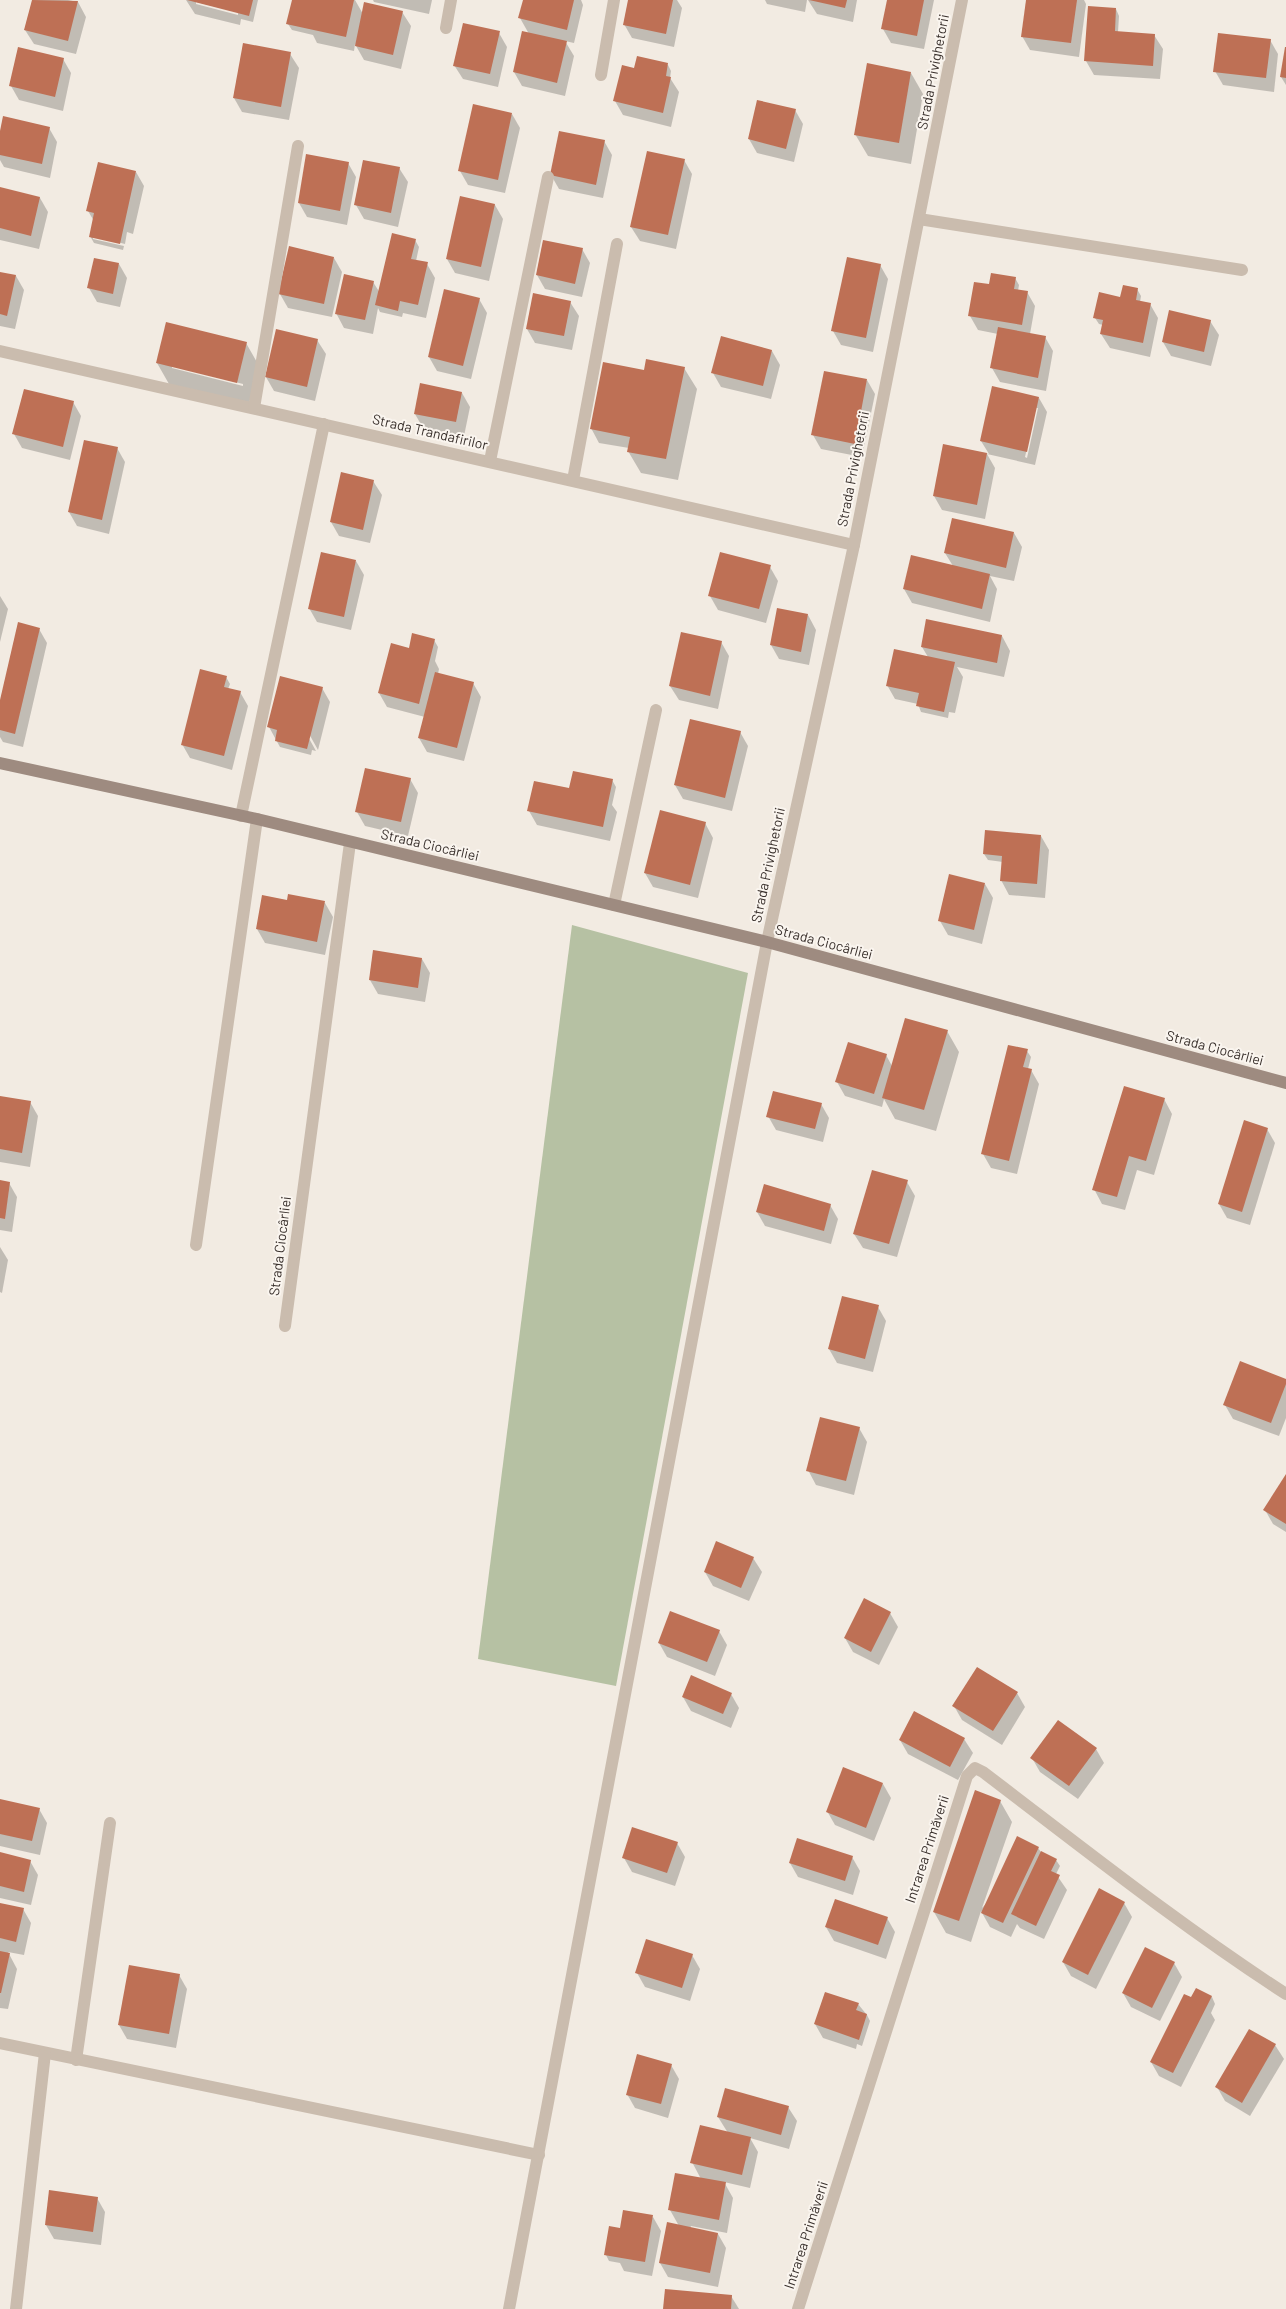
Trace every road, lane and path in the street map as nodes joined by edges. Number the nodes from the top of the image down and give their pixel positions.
1 (451, 0) edge
2 (614, 0) edge
3 (962, 0) edge
4 (446, 28) dead end
5 (601, 75) dead end
6 (298, 146) dead end
7 (548, 177) dead end
8 (919, 219) junction
9 (617, 244) dead end
10 (1242, 270) dead end
11 (0, 351) edge
12 (254, 408) junction
13 (324, 424) junction
14 (490, 461) junction
15 (573, 480) junction
16 (854, 545) junction
17 (656, 710) dead end
18 (0, 763) edge
19 (241, 816) junction
20 (257, 820) junction
21 (350, 842) junction
22 (614, 905) junction
23 (767, 942) junction
24 (1286, 1083) edge
25 (196, 1245) dead end
26 (285, 1326) dead end
27 (110, 1822) dead end
28 (1286, 1994) edge
29 (0, 2043) edge
30 (45, 2053) junction
31 (76, 2060) junction
32 (539, 2155) junction
33 (16, 2309) edge
34 (509, 2309) edge
35 (798, 2309) edge

1 - 4 street
2 - 5 street
3 - 8 street, Strada Privighetorii
6 - 12 street
7 - 14 street
8 - 10 street
8 - 16 street, Strada Privighetorii
9 - 15 street
11 - 12 street, Strada Trandafirilor
12 - 13 street, Strada Trandafirilor
13 - 14 street, Strada Trandafirilor
13 - 19 street
14 - 15 street, Strada Trandafirilor
15 - 16 street, Strada Trandafirilor
16 - 23 street, Strada Privighetorii
17 - 22 street
18 - 19 street, Strada Ciocârliei
19 - 20 street, Strada Ciocârliei
20 - 21 street, Strada Ciocârliei
20 - 25 street
21 - 22 street, Strada Ciocârliei
21 - 26 street, Strada Ciocârliei
22 - 23 street, Strada Ciocârliei
23 - 24 street, Strada Ciocârliei
23 - 32 street, Strada Privighetorii
27 - 31 street
28 - 35 street, Intrarea Primăverii
29 - 30 street
30 - 31 street
30 - 33 street
31 - 32 street
32 - 34 street, Strada Privighetorii

